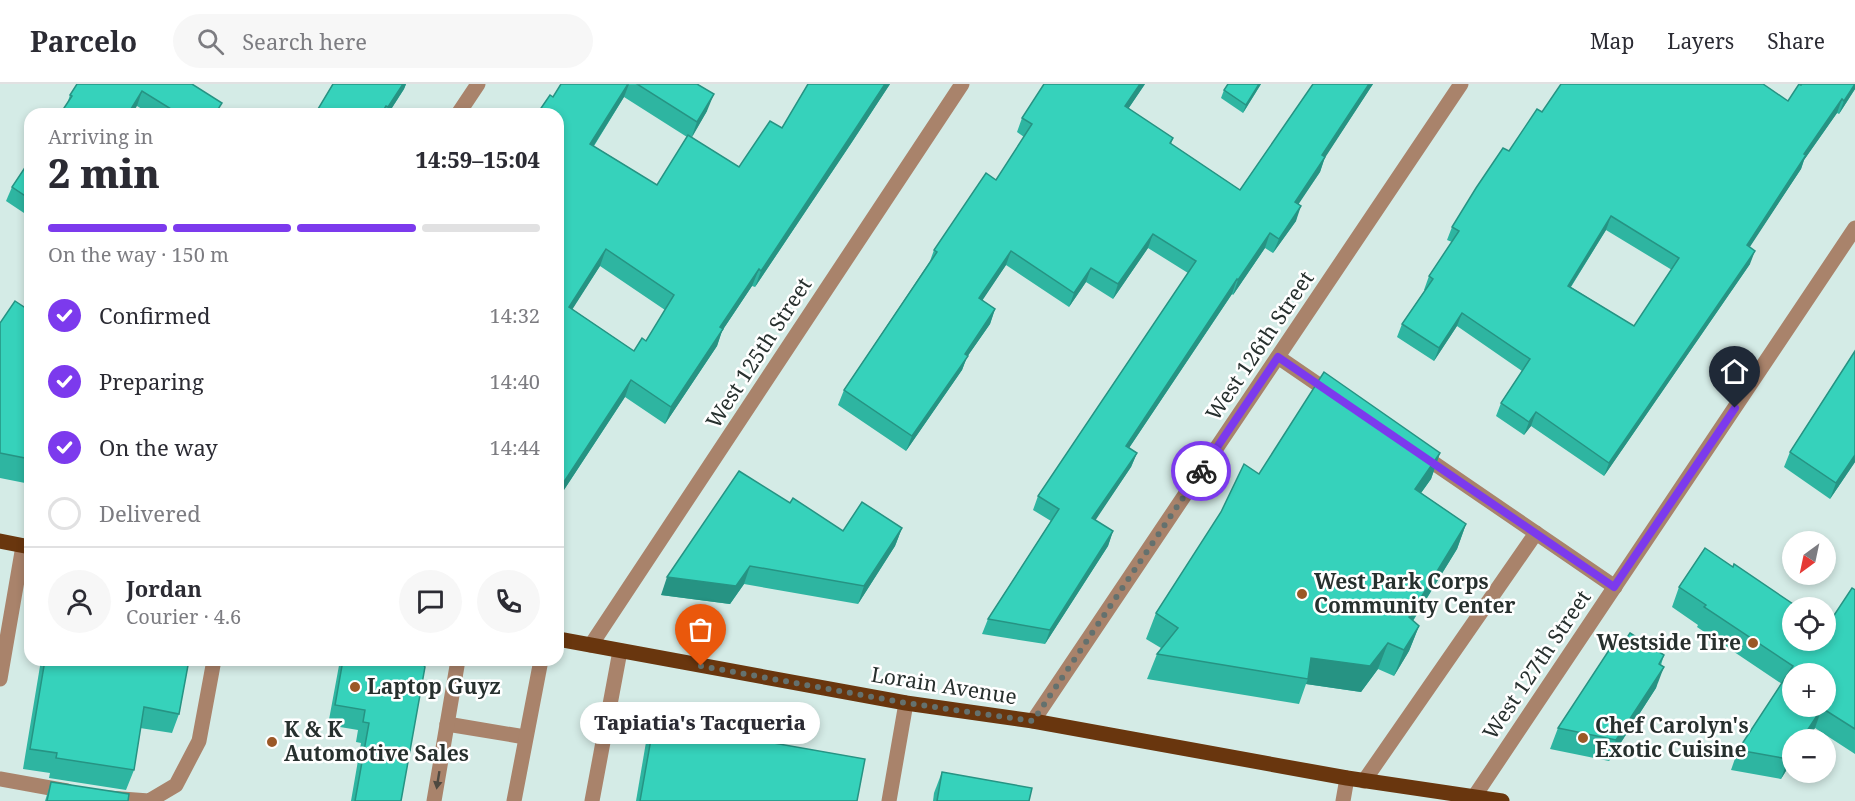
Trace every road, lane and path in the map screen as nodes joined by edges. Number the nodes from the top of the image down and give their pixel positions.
1 (478, 84) edge
2 (962, 84) edge
3 (1461, 84) edge
4 (462, 108) edge
5 (1855, 228) edge
6 (1278, 357) junction
7 (1348, 405) edge
8 (1407, 445) edge
9 (1536, 533) junction
10 (0, 541) edge
11 (24, 546) edge
12 (24, 556) edge
13 (1614, 587) junction
14 (564, 640) edge
15 (591, 645) junction
16 (620, 651) junction
17 (213, 666) edge
18 (457, 666) edge
19 (540, 666) edge
20 (0, 679) edge
21 (906, 703) junction
22 (1033, 721) junction
23 (447, 724) junction
24 (525, 736) junction
25 (1347, 778) junction
26 (0, 779) edge
27 (1364, 781) junction
28 (1446, 797) edge
29 (1474, 797) junction
30 (434, 801) edge
31 (514, 801) edge
32 (592, 801) edge
33 (889, 801) edge
34 (1343, 801) edge
35 (1502, 801) edge

1 - 4 street
2 - 15 street, West 125th Street
3 - 6 street, West 126th Street
5 - 13 street, West 127th Street
6 - 7 street
6 - 22 street, West 126th Street
8 - 9 street
9 - 13 street
9 - 27 street
10 - 11 main road
12 - 20 street
13 - 29 street, West 127th Street
14 - 15 main road, Lorain Avenue
15 - 16 main road, Lorain Avenue
16 - 21 main road, Lorain Avenue
16 - 32 street
17 - 26 street
18 - 23 street
19 - 24 street
21 - 22 main road, Lorain Avenue
21 - 33 street
22 - 25 main road, Lorain Avenue
23 - 24 street
23 -> 30 street
24 - 31 street
25 - 27 main road, Lorain Avenue
25 - 34 street
27 - 28 main road, Lorain Avenue
28 - 29 main road, Lorain Avenue
29 - 35 main road, Lorain Avenue

